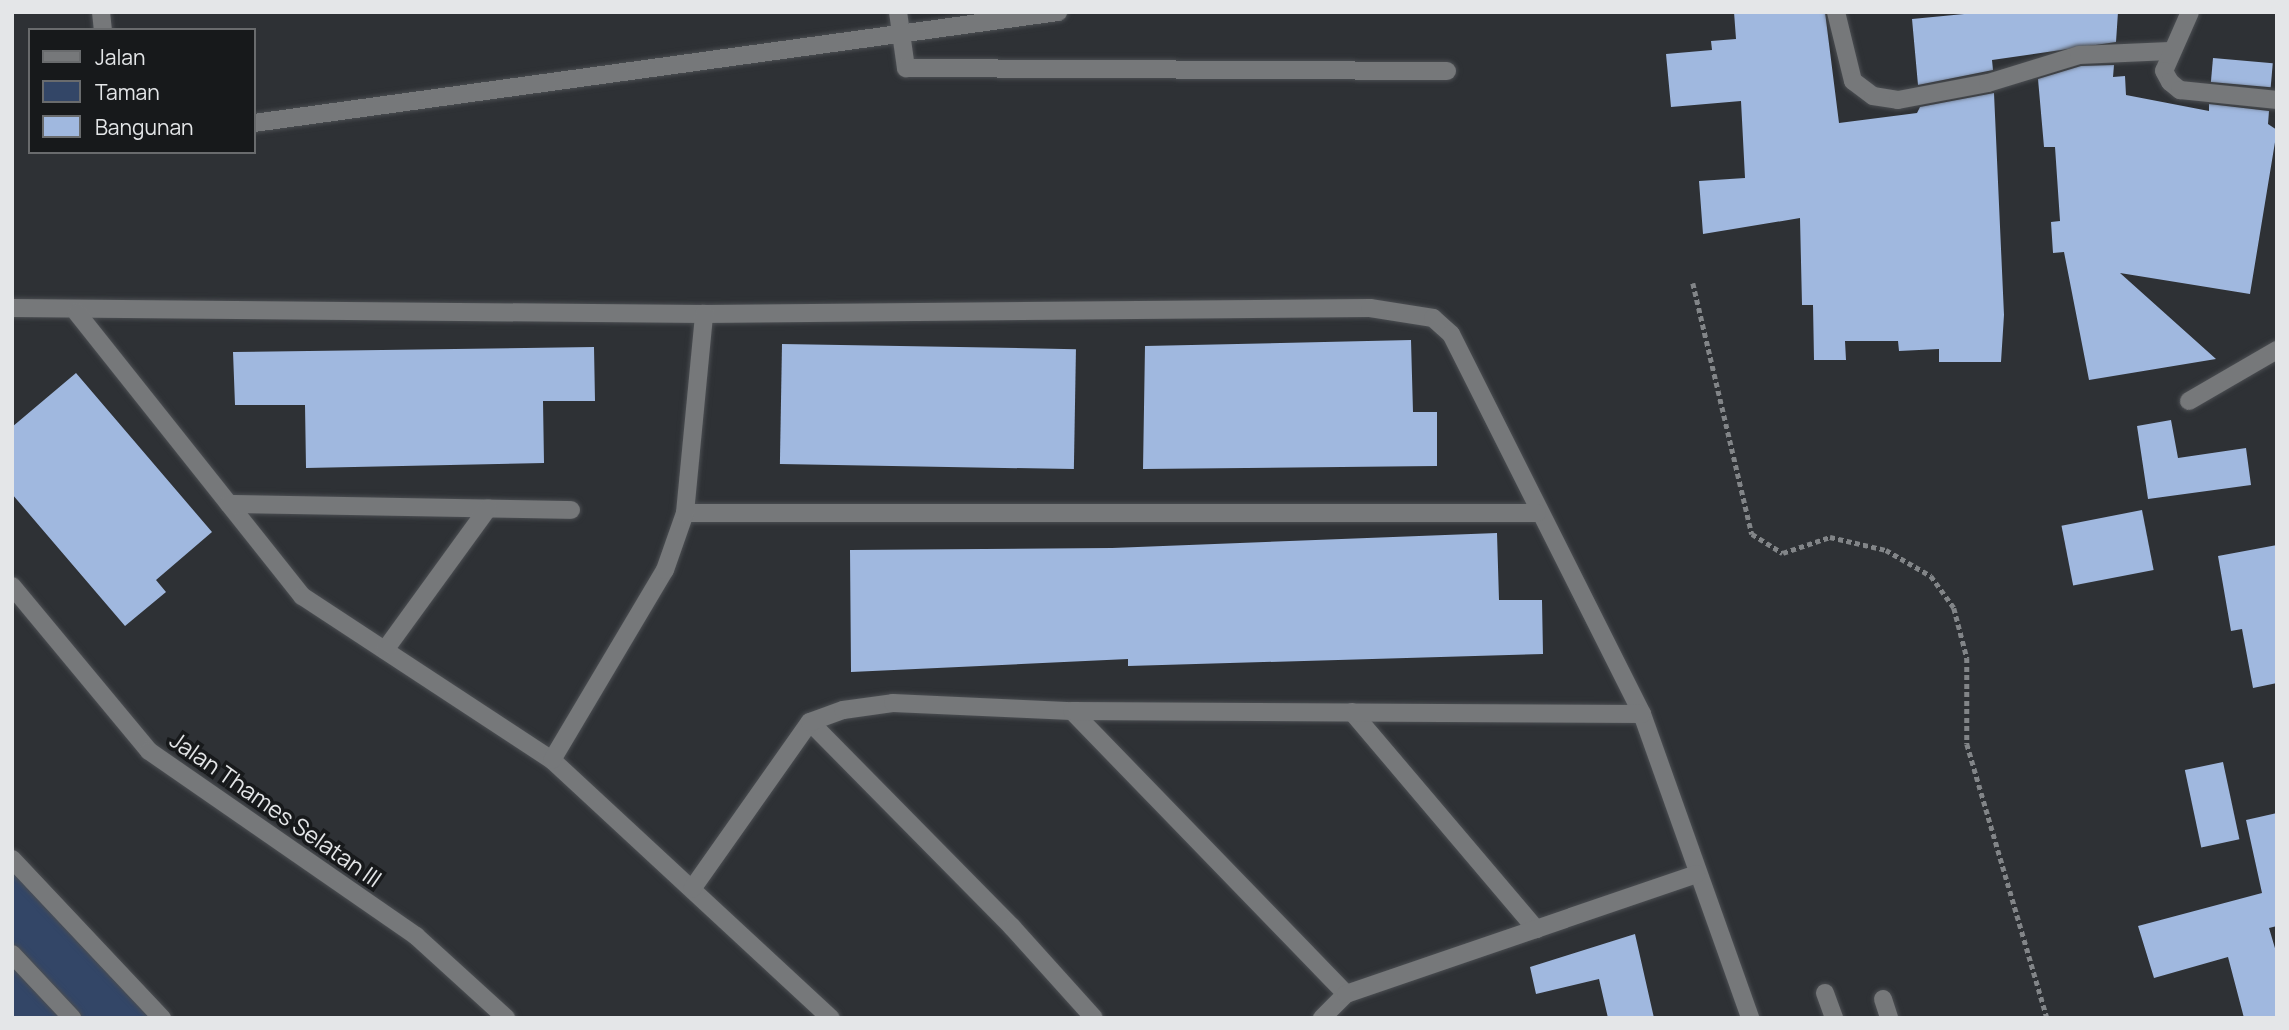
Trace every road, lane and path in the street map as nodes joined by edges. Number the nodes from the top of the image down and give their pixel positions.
1 (898, 12) edge
2 (1058, 12) edge
3 (1836, 12) edge
4 (2190, 12) edge
5 (901, 34) junction
6 (2170, 51) junction
7 (1447, 71) dead end
8 (2277, 100) edge
9 (256, 123) edge
10 (1693, 284) dead end
11 (12, 308) edge
12 (77, 313) junction
13 (704, 314) junction
14 (2277, 350) edge
15 (2189, 401) dead end
16 (229, 504) junction
17 (488, 508) junction
18 (571, 510) dead end
19 (685, 513) junction
20 (1537, 513) junction
21 (12, 586) edge
22 (385, 650) junction
23 (1072, 711) junction
24 (1352, 712) junction
25 (1642, 715) junction
26 (810, 722) junction
27 (552, 760) junction
28 (12, 859) edge
29 (1696, 874) junction
30 (692, 889) junction
31 (1536, 929) junction
32 (12, 954) edge
33 (1825, 993) dead end
34 (1346, 994) junction
35 (1883, 999) dead end
36 (72, 1018) edge
37 (162, 1018) edge
38 (506, 1018) edge
39 (831, 1018) edge
40 (1094, 1018) edge
41 (1322, 1018) edge
42 (1750, 1018) edge
43 (1834, 1018) edge
44 (1889, 1018) edge
45 (2047, 1018) edge

1 - 5 street
2 - 5 street
3 - 6 street
4 - 6 street
5 - 7 street
5 - 9 street
6 - 8 street
10 - 45 path
11 - 12 street
12 - 13 street
12 - 16 street
13 - 19 street
13 - 20 street
14 - 15 street
16 - 17 street
16 - 22 street
17 - 18 street
17 - 22 street
19 - 20 street
19 - 27 street
20 - 25 street
21 - 38 street, Jalan Thames Selatan III
22 - 27 street
23 - 24 street
23 - 26 street
23 - 34 street
24 - 25 street
24 - 31 street
25 - 29 street
26 - 30 street
26 - 40 street
27 - 30 street
28 - 37 street
29 - 31 street
29 - 42 street
30 - 39 street
31 - 34 street
32 - 36 street
33 - 43 street
34 - 41 street
35 - 44 street

